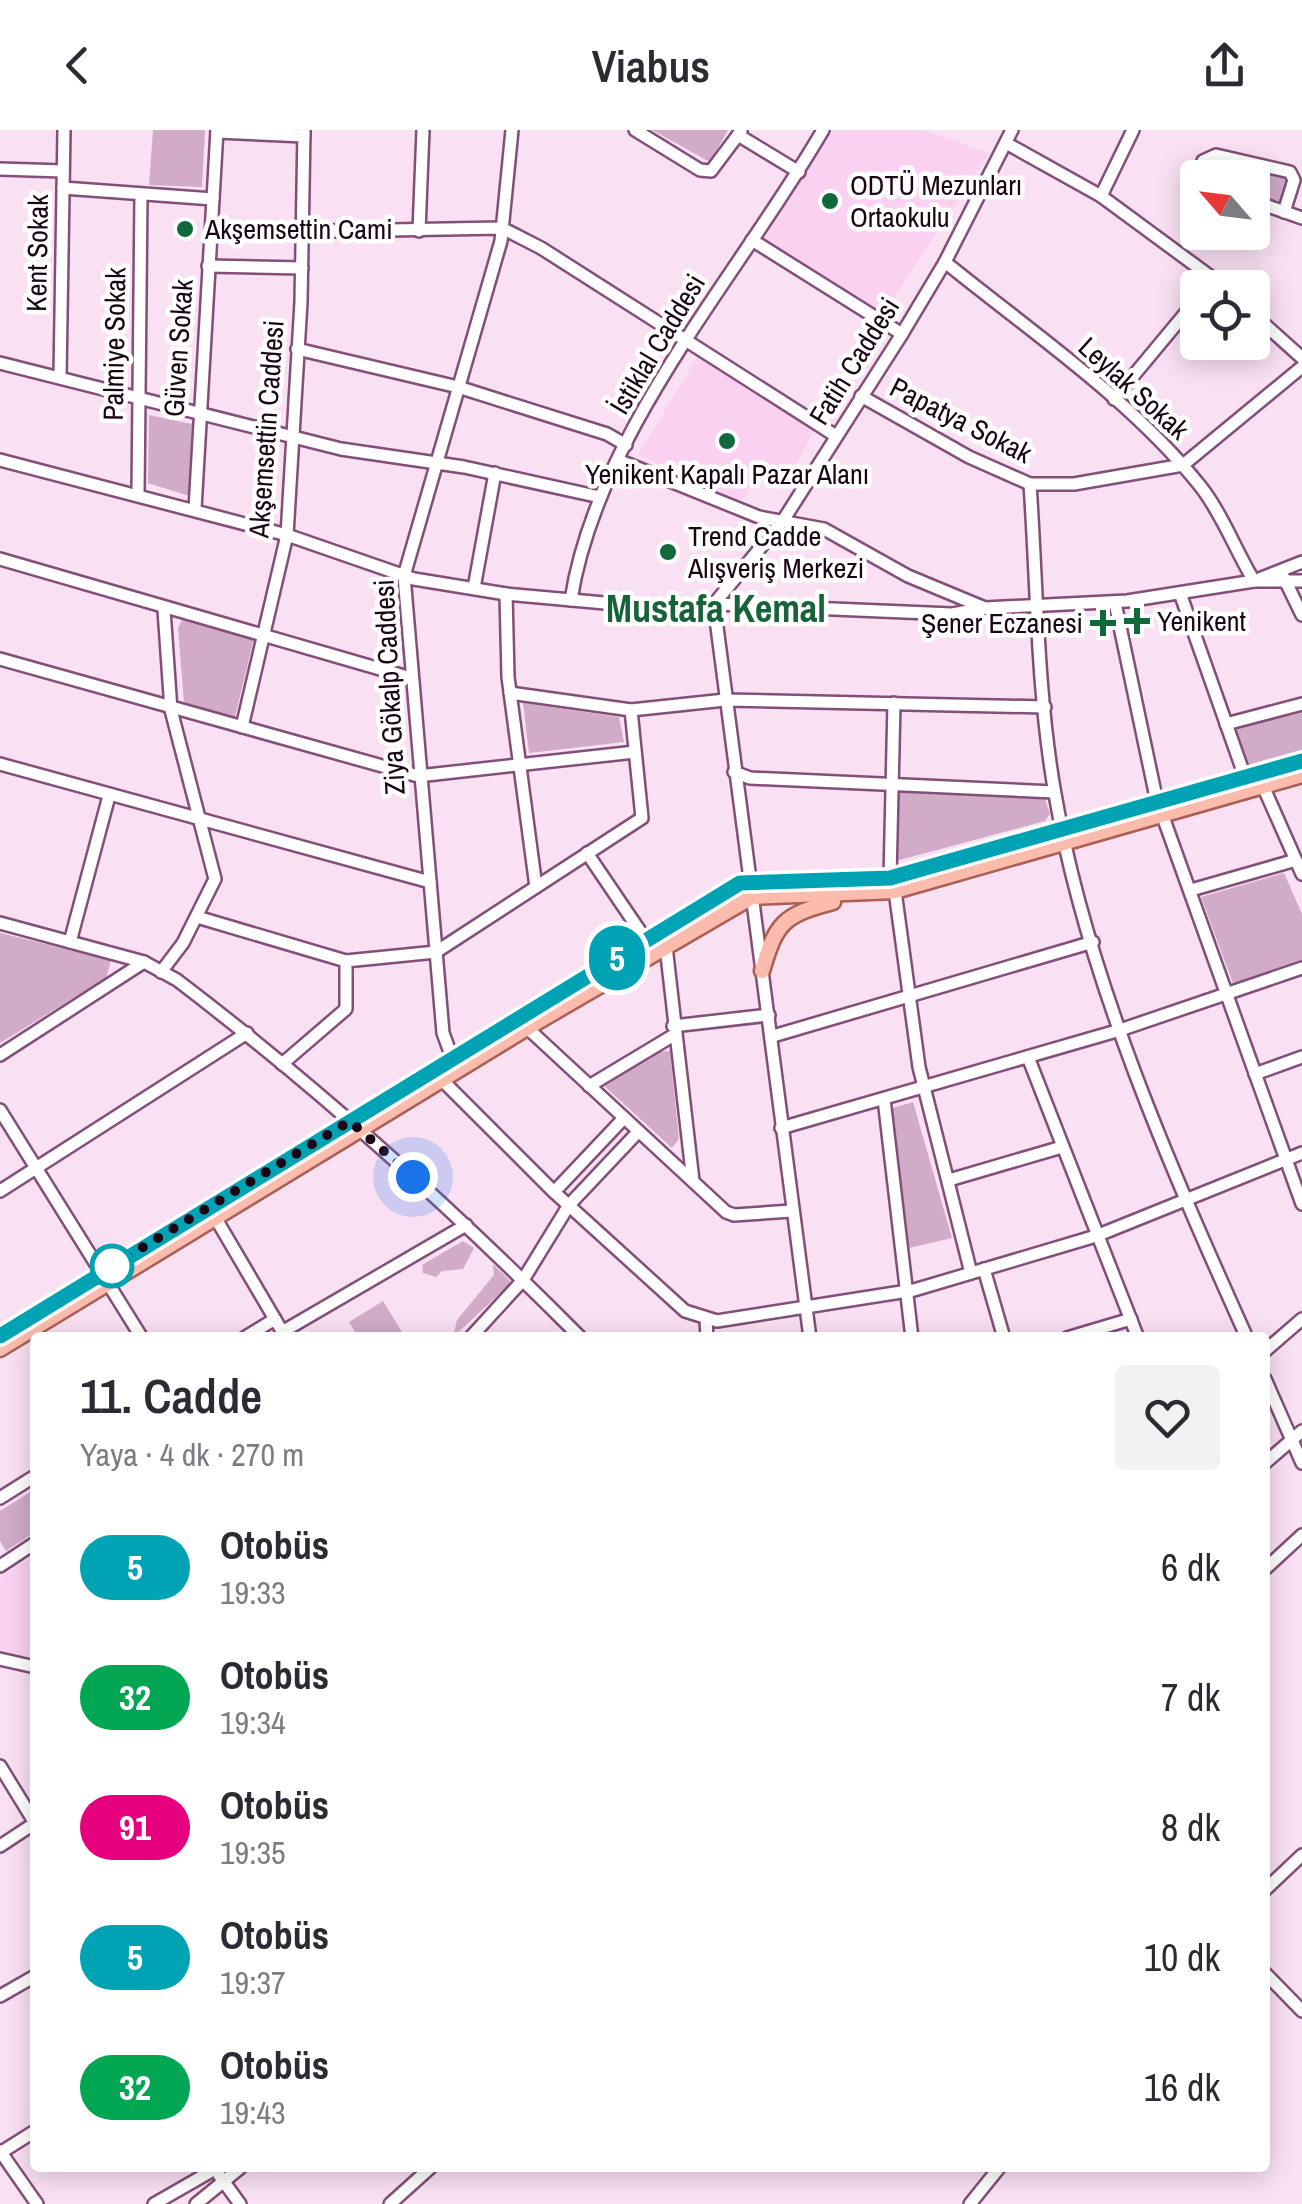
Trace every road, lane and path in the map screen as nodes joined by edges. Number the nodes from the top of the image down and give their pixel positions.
1 (64, 130) edge
2 (423, 130) edge
3 (512, 130) edge
4 (635, 130) edge
5 (823, 130) edge
6 (1132, 130) edge
7 (217, 131) edge
8 (740, 132) edge
9 (304, 133) edge
10 (1009, 136) edge
11 (1205, 160) edge
12 (1238, 160) edge
13 (1270, 167) edge
14 (0, 169) edge
15 (63, 171) junction
16 (798, 172) junction
17 (63, 188) junction
18 (141, 194) junction
19 (1101, 196) junction
20 (213, 199) junction
21 (1270, 208) edge
22 (1284, 212) junction
23 (1302, 218) edge
24 (302, 227) junction
25 (502, 228) junction
26 (419, 231) junction
27 (752, 240) junction
28 (945, 262) junction
29 (208, 266) junction
30 (302, 268) junction
31 (1195, 270) edge
32 (1180, 320) edge
33 (1270, 329) edge
34 (902, 334) junction
35 (688, 342) junction
36 (298, 349) junction
37 (1302, 358) edge
38 (0, 362) edge
39 (1302, 367) edge
40 (60, 377) junction
41 (458, 387) junction
42 (861, 396) junction
43 (138, 398) junction
44 (1114, 399) junction
45 (199, 414) junction
46 (836, 436) junction
47 (291, 438) junction
48 (626, 445) junction
49 (0, 460) edge
50 (618, 460) junction
51 (434, 463) junction
52 (1183, 465) junction
53 (495, 473) junction
54 (1030, 484) junction
55 (138, 495) junction
56 (600, 496) junction
57 (195, 509) junction
58 (784, 519) junction
59 (286, 534) junction
60 (0, 559) edge
61 (1302, 562) edge
62 (404, 576) junction
63 (1284, 578) junction
64 (1254, 581) junction
65 (1302, 581) edge
66 (474, 588) junction
67 (1180, 593) junction
68 (506, 594) junction
69 (570, 600) junction
70 (1115, 603) junction
71 (714, 604) junction
72 (1038, 607) junction
73 (985, 608) junction
74 (164, 610) junction
75 (1302, 615) edge
76 (264, 634) junction
77 (0, 659) edge
78 (410, 678) junction
79 (510, 694) junction
80 (725, 700) junction
81 (894, 703) junction
82 (1302, 704) edge
83 (1045, 707) junction
84 (172, 710) junction
85 (631, 710) junction
86 (1226, 724) junction
87 (242, 727) junction
88 (635, 752) junction
89 (1302, 761) edge
90 (0, 764) edge
91 (519, 768) junction
92 (734, 772) junction
93 (1302, 775) edge
94 (418, 776) junction
95 (1245, 777) junction
96 (890, 784) junction
97 (1263, 786) junction
98 (1054, 792) junction
99 (109, 796) junction
100 (1160, 808) junction
101 (197, 818) junction
102 (1064, 835) junction
103 (588, 854) junction
104 (1296, 860) junction
105 (1302, 874) edge
106 (750, 880) junction
107 (430, 882) junction
108 (892, 884) junction
109 (536, 886) junction
110 (1191, 890) junction
111 (857, 896) junction
112 (752, 897) junction
113 (197, 917) junction
114 (0, 923) edge
115 (664, 929) junction
116 (646, 940) junction
117 (70, 942) junction
118 (1094, 942) junction
119 (666, 946) junction
120 (436, 952) junction
121 (346, 961) junction
122 (144, 962) junction
123 (1302, 968) edge
124 (162, 972) junction
125 (762, 972) junction
126 (1228, 996) junction
127 (910, 999) junction
128 (770, 1015) junction
129 (523, 1023) junction
130 (1120, 1030) junction
131 (674, 1031) junction
132 (247, 1034) junction
133 (774, 1036) junction
134 (0, 1055) edge
135 (1028, 1057) junction
136 (1302, 1057) edge
137 (282, 1064) junction
138 (455, 1065) junction
139 (1255, 1074) junction
140 (438, 1076) junction
141 (589, 1086) junction
142 (924, 1088) junction
143 (884, 1100) junction
144 (0, 1110) edge
145 (624, 1118) junction
146 (355, 1125) junction
147 (781, 1128) junction
148 (638, 1132) junction
149 (1062, 1147) junction
150 (1302, 1153) edge
151 (1285, 1160) junction
152 (36, 1168) junction
153 (948, 1180) junction
154 (693, 1181) junction
155 (0, 1190) edge
156 (554, 1192) junction
157 (1186, 1202) junction
158 (1302, 1204) edge
159 (569, 1206) junction
160 (791, 1211) junction
161 (212, 1212) junction
162 (466, 1225) junction
163 (1096, 1236) junction
164 (978, 1271) junction
165 (105, 1278) junction
166 (523, 1280) junction
167 (907, 1291) junction
168 (806, 1307) junction
169 (275, 1319) junction
170 (706, 1319) junction
171 (1131, 1319) junction
172 (1302, 1319) edge
173 (138, 1332) edge
174 (254, 1332) edge
175 (282, 1332) edge
176 (291, 1332) edge
177 (475, 1332) edge
178 (575, 1332) edge
179 (707, 1332) edge
180 (809, 1332) edge
181 (911, 1332) edge
182 (1002, 1332) edge
183 (1087, 1332) edge
184 (1136, 1332) edge
185 (1244, 1332) edge
186 (0, 1336) edge
187 (1270, 1347) edge
188 (0, 1349) edge
189 (1270, 1387) edge
190 (1297, 1435) edge
191 (1270, 1459) edge
192 (1302, 1463) edge
193 (30, 1479) edge
194 (0, 1498) edge
195 (1302, 1535) edge
196 (30, 1546) edge
197 (0, 1564) edge
198 (1270, 1564) edge
199 (0, 1660) edge
200 (30, 1666) edge
201 (0, 1766) edge
202 (30, 1814) edge
203 (30, 1825) edge
204 (0, 1846) edge
205 (1302, 1854) edge
206 (1270, 1885) edge
207 (1270, 1978) edge
208 (30, 1979) edge
209 (0, 1996) edge
210 (1302, 2011) edge
211 (30, 2134) edge
212 (0, 2152) edge
213 (208, 2172) edge
214 (218, 2172) edge
215 (235, 2172) edge
216 (421, 2172) edge
217 (995, 2172) edge
218 (224, 2181) junction
219 (37, 2204) edge
220 (154, 2204) edge
221 (196, 2204) edge
222 (240, 2204) edge
223 (390, 2204) edge
224 (970, 2204) edge

1 - 15 street, Kent Sokak
2 - 26 street
3 - 25 street, Ziya Gökalp Caddesi
4 - 8 street
5 - 16 street, İstiklal Caddesi
6 - 19 street
7 - 9 street
7 - 20 street, Güven Sokak
8 - 16 street
9 - 24 street, Akşemsettin Caddesi
10 - 19 street
10 - 28 street, Fatih Caddesi
11 - 12 street
13 - 22 street
14 - 15 street
15 - 17 street, Kent Sokak
16 - 27 street, İstiklal Caddesi
17 - 18 street
17 - 40 street, Kent Sokak
18 - 20 street
18 - 43 street, Palmiye Sokak
19 - 31 street
20 - 29 street, Güven Sokak
21 - 22 street
22 - 23 street
24 - 26 street
24 - 30 street, Akşemsettin Caddesi
25 - 26 street
25 - 35 street
25 - 41 street, Ziya Gökalp Caddesi
27 - 34 street
27 - 35 street, İstiklal Caddesi
28 - 34 street, Fatih Caddesi
28 - 44 street, Leylak Sokak
29 - 30 street
29 - 45 street, Güven Sokak
30 - 36 street, Akşemsettin Caddesi
32 - 44 street
33 - 37 street
34 - 42 street, Fatih Caddesi
35 - 46 street
35 - 48 street, İstiklal Caddesi
36 - 41 street
36 - 47 street, Akşemsettin Caddesi
38 - 40 street
39 - 52 street, Papatya Sokak
40 - 43 street
41 - 48 street
41 - 51 street, Ziya Gökalp Caddesi
42 - 46 street, Fatih Caddesi
42 - 54 street, Papatya Sokak
43 - 45 street
43 - 55 street, Palmiye Sokak
44 - 52 street, Leylak Sokak
45 - 47 street
45 - 57 street, Güven Sokak
46 - 58 street, Fatih Caddesi
47 - 51 street
47 - 59 street, Akşemsettin Caddesi
48 - 50 street, İstiklal Caddesi
49 - 55 street
50 - 56 street, İstiklal Caddesi
50 - 58 street
51 - 53 street
51 - 62 street, Ziya Gökalp Caddesi
52 - 54 street, Papatya Sokak
52 - 64 street, Leylak Sokak
53 - 56 street
53 - 66 street
54 - 72 street
55 - 57 street
56 - 69 street, İstiklal Caddesi
57 - 59 street
58 - 71 street, Fatih Caddesi
58 - 73 street
59 - 62 street
59 - 76 street, Akşemsettin Caddesi
60 - 74 street
61 - 64 street
62 - 66 street
62 - 78 street, Ziya Gökalp Caddesi
63 - 64 street
63 - 65 street
63 - 75 street
64 - 67 street
66 - 68 street
67 - 70 street
67 - 86 street
68 - 69 street
68 - 79 street
69 - 71 street
70 - 72 street
70 - 100 street
71 - 73 street
71 - 80 street
72 - 73 street
72 - 83 street
74 - 76 street
74 - 84 street
76 - 78 street
76 - 87 street, Akşemsettin Caddesi
77 - 84 street
78 - 94 street, Ziya Gökalp Caddesi
79 - 85 street
79 - 91 street
80 - 81 street
80 - 85 street
80 - 92 street
81 - 83 street
81 - 96 street
82 - 86 street
83 - 98 street
84 - 87 street
84 - 101 street
85 - 88 street
86 - 95 street
87 - 94 street
88 - 91 street
88 - 103 street
89 - 95 main road
90 - 99 street
91 - 94 street
91 - 109 street
92 - 96 street
92 - 106 street
93 - 97 main road
94 - 107 street, Ziya Gökalp Caddesi
95 - 100 main road
96 - 98 street
96 - 108 street
97 - 100 main road
97 - 104 street
98 - 102 street
99 - 101 street
99 - 117 street
100 - 102 main road
100 - 110 street
101 - 107 street
101 - 113 street
102 - 108 main road
102 - 118 street
103 - 109 street
103 - 116 street
104 - 105 street
104 - 110 street
106 - 108 main road
106 - 112 street
106 - 115 main road
107 - 120 street, Ziya Gökalp Caddesi
108 - 111 main road
108 - 127 street
109 - 120 street
110 - 126 street
111 - 112 main road
111 - 125 main road
112 - 119 main road
112 - 125 street
113 - 121 street
113 - 124 street
114 - 117 street
115 - 116 main road
115 - 119 street
116 - 129 main road
117 - 122 street
118 - 127 street
118 - 130 street
119 - 129 main road
119 - 131 street
120 - 121 street
120 - 138 street, Ziya Gökalp Caddesi
121 - 137 street
122 - 124 street
122 - 134 street
123 - 126 street
124 - 132 street
125 - 128 street
126 - 130 street
126 - 139 street
127 - 133 street
127 - 142 street
128 - 131 street
128 - 133 street
129 - 138 main road
129 - 141 street
130 - 135 street
130 - 157 street
131 - 141 street
131 - 154 street
132 - 137 street
132 - 152 street
133 - 147 street
135 - 142 street
135 - 149 street
136 - 139 street
137 - 146 street
138 - 140 main road
139 - 151 street
140 - 146 main road
140 - 156 street
141 - 145 street
142 - 143 street
142 - 153 street
143 - 147 street
143 - 167 street
144 - 152 street
145 - 148 street
145 - 156 street
146 - 161 main road
146 - 162 street
147 - 160 street
148 - 154 street
148 - 159 street
149 - 153 street
149 - 163 street
150 - 151 street
151 - 157 street
151 - 158 street
152 - 155 street
152 - 165 street
153 - 164 street
154 - 160 street
156 - 159 street
157 - 163 street
157 - 185 street
159 - 166 street
159 - 170 street
160 - 168 street
161 - 165 main road
161 - 169 street
162 - 166 street
162 - 176 street
163 - 164 street
163 - 171 street
164 - 167 street
164 - 182 street
165 - 173 street
165 - 186 main road
165 - 188 main road
166 - 177 street
166 - 178 street
167 - 168 street
167 - 181 street
168 - 170 street
168 - 180 street
169 - 174 street
169 - 175 street
170 - 179 street
171 - 183 street
171 - 184 street
172 - 187 street
189 - 190 street
190 - 191 street
190 - 192 street
193 - 194 street
195 - 198 street
196 - 197 street
199 - 200 street
201 - 202 street
203 - 204 street
205 - 206 street
207 - 210 street
208 - 209 street
211 - 212 street
212 - 219 street
213 - 220 street
214 - 218 street
215 - 218 street
216 - 223 street
217 - 224 street
218 - 221 street
218 - 222 street

